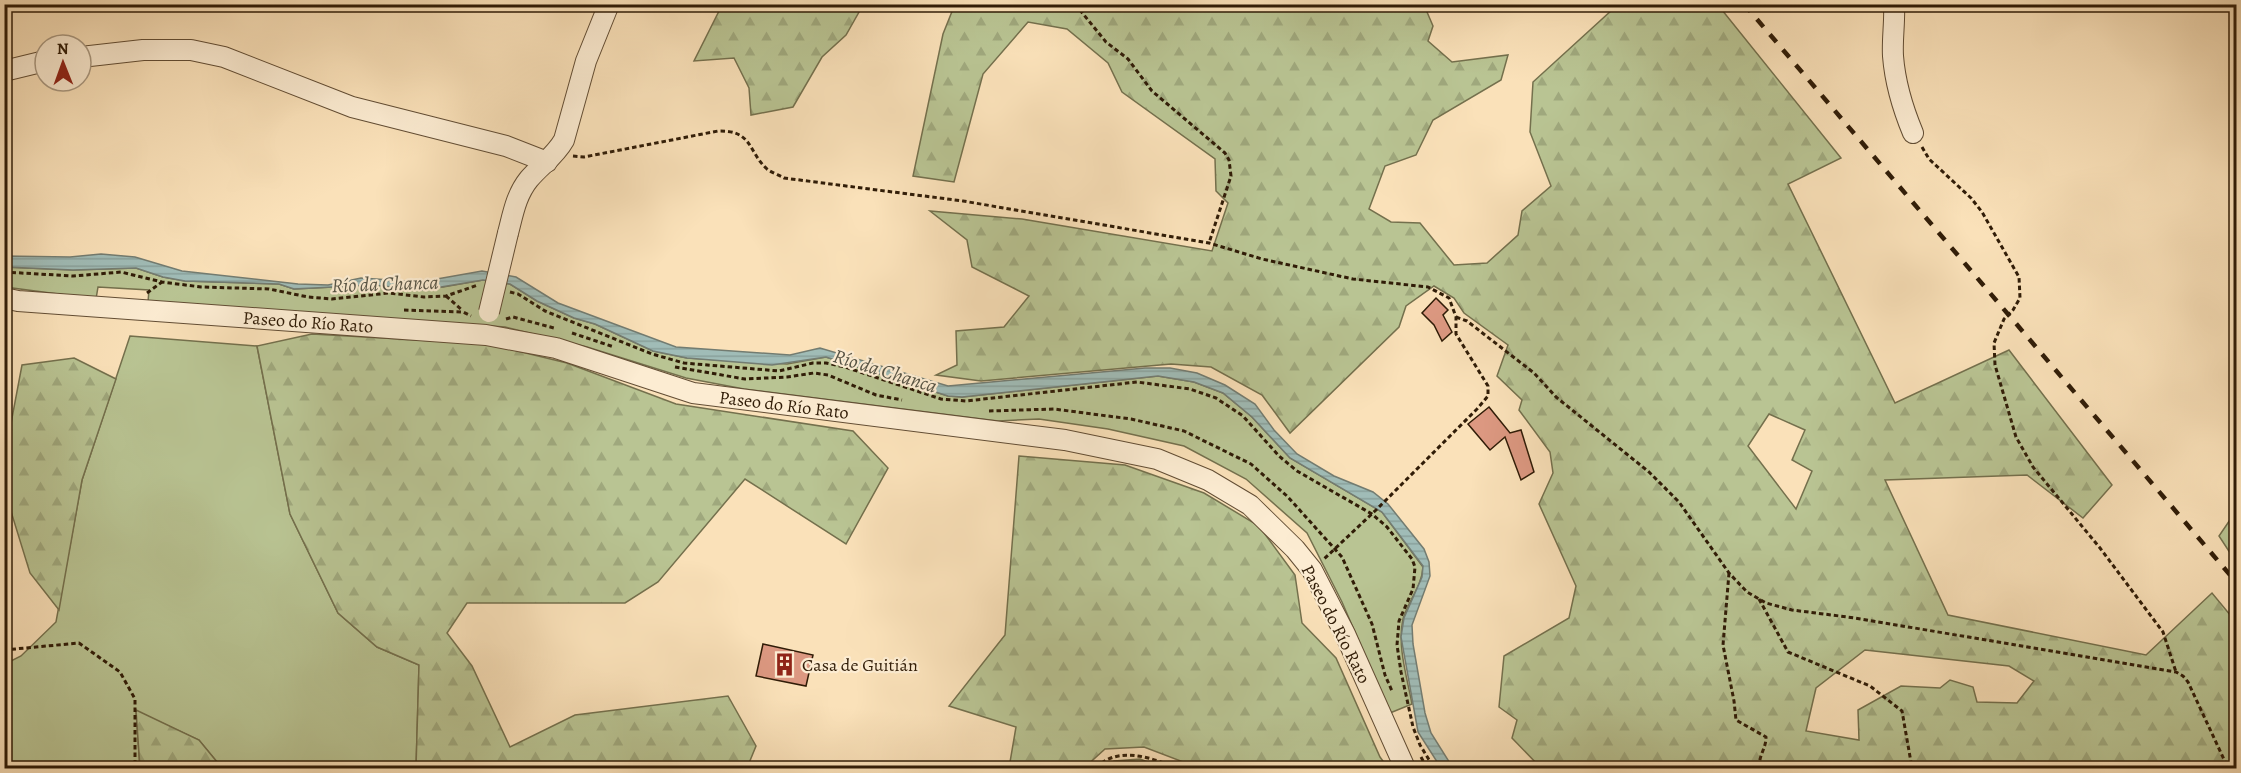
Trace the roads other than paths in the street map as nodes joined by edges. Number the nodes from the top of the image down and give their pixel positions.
1 (609, 4) edge
2 (1894, 4) edge
3 (93, 56) edge
4 (33, 63) edge
5 (4, 70) edge
6 (1913, 133) road end
7 (552, 157) junction
8 (4, 298) edge
9 (486, 335) junction
10 (1406, 768) edge

1 - 7 street
2 - 6 street
3 - 7 street
4 - 5 street
7 - 9 street, bridge
8 - 9 street, Paseo do Río Rato
9 - 10 street, Paseo do Río Rato

